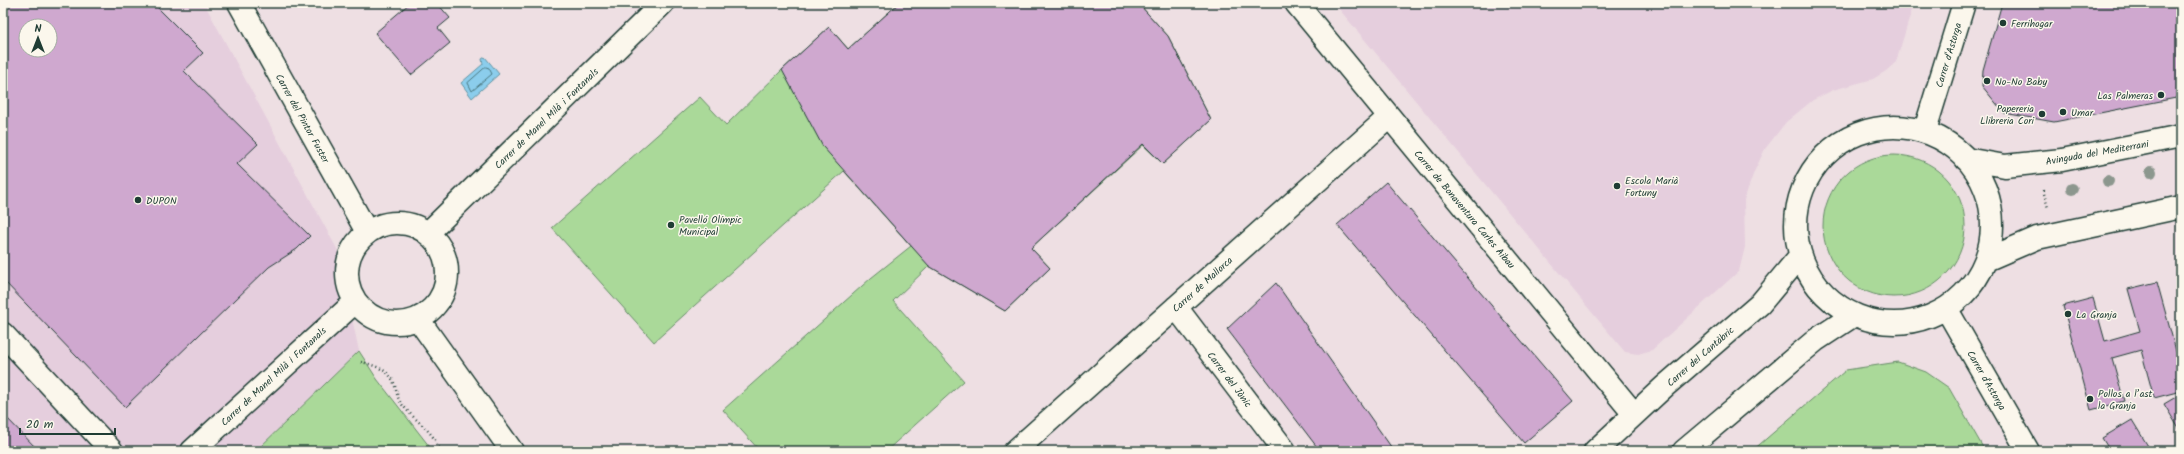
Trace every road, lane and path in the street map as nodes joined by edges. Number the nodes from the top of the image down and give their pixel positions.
1 (239, 3) edge
2 (663, 3) edge
3 (1296, 3) edge
4 (1964, 3) edge
5 (1389, 116) junction
6 (1925, 130) junction
7 (2181, 136) edge
8 (1966, 159) junction
9 (2036, 162) junction
10 (2181, 207) edge
11 (367, 232) junction
12 (429, 232) junction
13 (2055, 235) junction
14 (1800, 256) junction
15 (1986, 260) junction
16 (355, 302) junction
17 (1176, 307) junction
18 (1946, 308) junction
19 (1854, 315) junction
20 (418, 319) junction
21 (3, 334) edge
22 (362, 362) dead end
23 (1634, 414) junction
24 (112, 451) edge
25 (192, 451) edge
26 (440, 451) edge
27 (512, 451) edge
28 (1015, 451) edge
29 (1285, 451) edge
30 (1595, 451) edge
31 (1684, 451) edge
32 (2028, 451) edge

1 - 11 street, Carrer del Pintor Fuster
2 - 12 street, Carrer de Manel Milà i Fontanals
3 - 5 street, Carrer de Bonaventura Carles Aibau
4 - 6 street, Carrer d'Astorga
5 - 17 street, Carrer de Mallorca
5 - 23 street, Carrer de Bonaventura Carles Aibau
6 - 8 street
6 - 14 street
7 - 9 street, Avinguda del Mediterrani
8 - 9 street, Avinguda del Mediterrani
8 - 15 street
9 - 13 path
10 - 13 street
11 - 12 street
11 - 16 street
12 - 20 street
13 - 15 street
14 - 19 street
14 - 23 street, Carrer del Cantàbric
15 - 18 street
16 - 20 street
16 - 25 street, Carrer de Manel Milà i Fontanals
17 - 28 street, Carrer de Mallorca
17 - 29 street, Carrer del Jònic
18 - 19 street
18 - 32 street, Carrer d'Astorga
19 - 31 street
20 - 27 street
21 - 24 street
22 - 26 path
23 - 30 street, Carrer del Cantàbric

